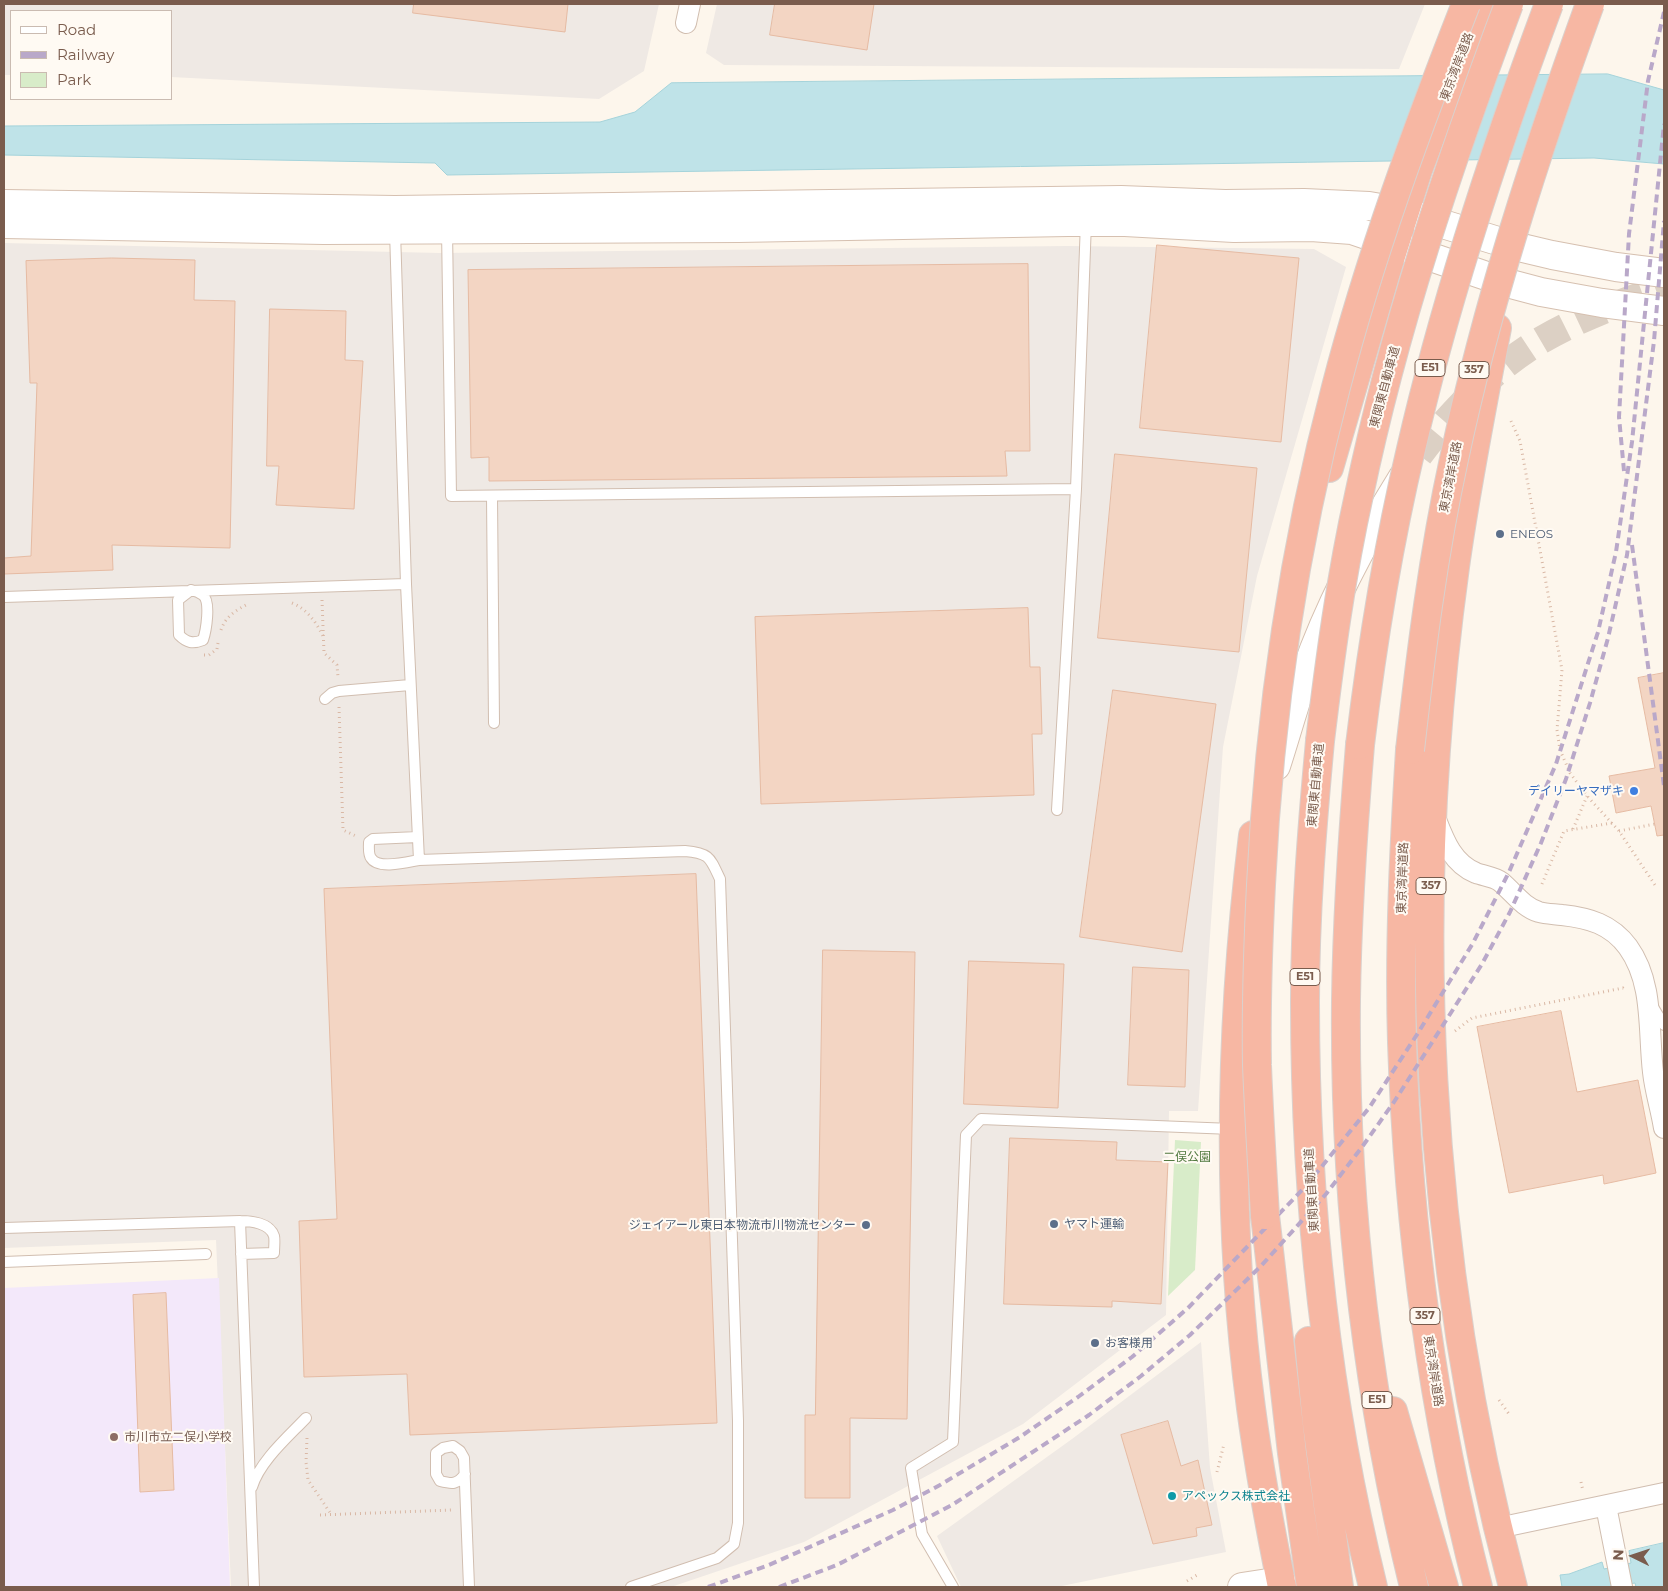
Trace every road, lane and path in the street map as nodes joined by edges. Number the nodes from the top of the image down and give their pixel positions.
1 (1466, 4) edge
2 (1481, 4) edge
3 (1509, 4) edge
4 (1549, 4) edge
5 (1584, 7) edge
6 (4, 204) edge
7 (1087, 211) junction
8 (1404, 212) junction
9 (395, 220) junction
10 (447, 220) junction
11 (4, 224) edge
12 (1394, 244) junction
13 (1514, 246) junction
14 (1664, 273) edge
15 (1507, 282) junction
16 (1664, 311) edge
17 (1510, 421) dead end
18 (1419, 455) tunnel mouth
19 (1076, 489) junction
20 (492, 496) junction
21 (406, 584) junction
22 (191, 590) junction
23 (322, 595) dead end
24 (4, 597) edge
25 (289, 601) dead end
26 (252, 602) dead end
27 (323, 636) junction
28 (201, 656) dead end
29 (338, 678) dead end
30 (410, 685) junction
31 (324, 699) dead end
32 (339, 707) dead end
33 (494, 723) dead end
34 (1587, 796) junction
35 (1057, 810) dead end
36 (1433, 813) junction
37 (1612, 823) junction
38 (1655, 824) dead end
39 (1572, 830) junction
40 (1619, 831) junction
41 (418, 837) junction
42 (358, 846) dead end
43 (419, 860) junction
44 (1248, 874) junction
45 (1542, 884) dead end
46 (1655, 885) dead end
47 (1628, 992) dead end
48 (1648, 999) junction
49 (1664, 1025) edge
50 (1452, 1034) dead end
51 (1664, 1128) edge
52 (1234, 1130) junction
53 (1313, 1214) junction
54 (240, 1221) junction
55 (4, 1228) edge
56 (206, 1254) dead end
57 (241, 1254) junction
58 (4, 1262) edge
59 (1366, 1323) junction
60 (1499, 1400) dead end
61 (1509, 1414) dead end
62 (306, 1418) dead end
63 (306, 1434) dead end
64 (1224, 1444) dead end
65 (1217, 1472) dead end
66 (465, 1474) dead end
67 (1664, 1493) edge
68 (250, 1495) junction
69 (1606, 1506) junction
70 (466, 1509) junction
71 (332, 1514) junction
72 (320, 1515) dead end
73 (1498, 1528) junction
74 (1197, 1575) dead end
75 (1187, 1581) dead end
76 (1281, 1584) edge
77 (254, 1587) edge
78 (469, 1587) edge
79 (631, 1587) edge
80 (953, 1587) edge
81 (1242, 1587) edge
82 (1311, 1587) edge
83 (1339, 1587) edge
84 (1373, 1587) edge
85 (1414, 1587) edge
86 (1444, 1587) edge
87 (1478, 1587) edge
88 (1513, 1587) edge
89 (1622, 1587) edge

1 - 82 highway, 東京湾岸道路, bridge
2 - 8 highway, 東京湾岸道路
3 - 53 highway, 東関東自動車道 / E51, bridge
4 - 59 highway, E51, bridge
5 - 13 highway, 東京湾岸道路 / 357, bridge
5 - 87 highway, 東京湾岸道路 / 357, bridge
6 - 9 street
7 - 8 street
7 - 10 street
7 - 12 street
7 - 19 lane
8 - 12 highway, 東京湾岸道路
8 - 13 street
9 - 10 street
9 - 11 street
9 - 21 lane
10 - 20 lane
12 - 15 street
12 - 44 highway, 東京湾岸道路
13 - 14 street
13 - 15 highway, 東京湾岸道路 / 357
15 - 16 street
15 - 36 highway, 東京湾岸道路 / 357
17 - 34 path
18 - 44 street
19 - 20 lane
19 - 35 lane
20 - 33 lane
21 - 22 lane
21 - 30 lane
22 - 22 lane
22 - 24 lane
23 - 27 path
25 - 27 path
26 - 28 path
27 - 29 path
30 - 31 lane
30 - 41 lane
32 - 42 path
34 - 37 path
34 - 39 path
36 - 48 street
36 - 73 highway, 東京湾岸道路 / 357
37 - 39 path
37 - 40 path
38 - 40 path
39 - 45 path
40 - 46 path
41 - 43 lane
41 - 43 lane
43 - 79 lane
44 - 52 highway, 東京湾岸道路
47 - 50 path
48 - 49 lane
48 - 51 street
52 - 76 highway, 東京湾岸道路
52 - 80 lane
53 - 83 highway
53 - 84 highway, 東関東自動車道 / E51
54 - 55 lane
54 - 57 lane
54 - 57 lane
56 - 58 lane
57 - 68 lane
59 - 85 highway, E51
59 - 86 highway
60 - 61 path
62 - 68 lane
63 - 71 path
64 - 65 path
66 - 70 lane
67 - 69 street
68 - 77 lane
69 - 73 street
69 - 89 street
70 - 71 path
70 - 78 lane
71 - 72 path
73 - 88 highway, 東京湾岸道路 / 357
74 - 75 path
76 - 81 street

